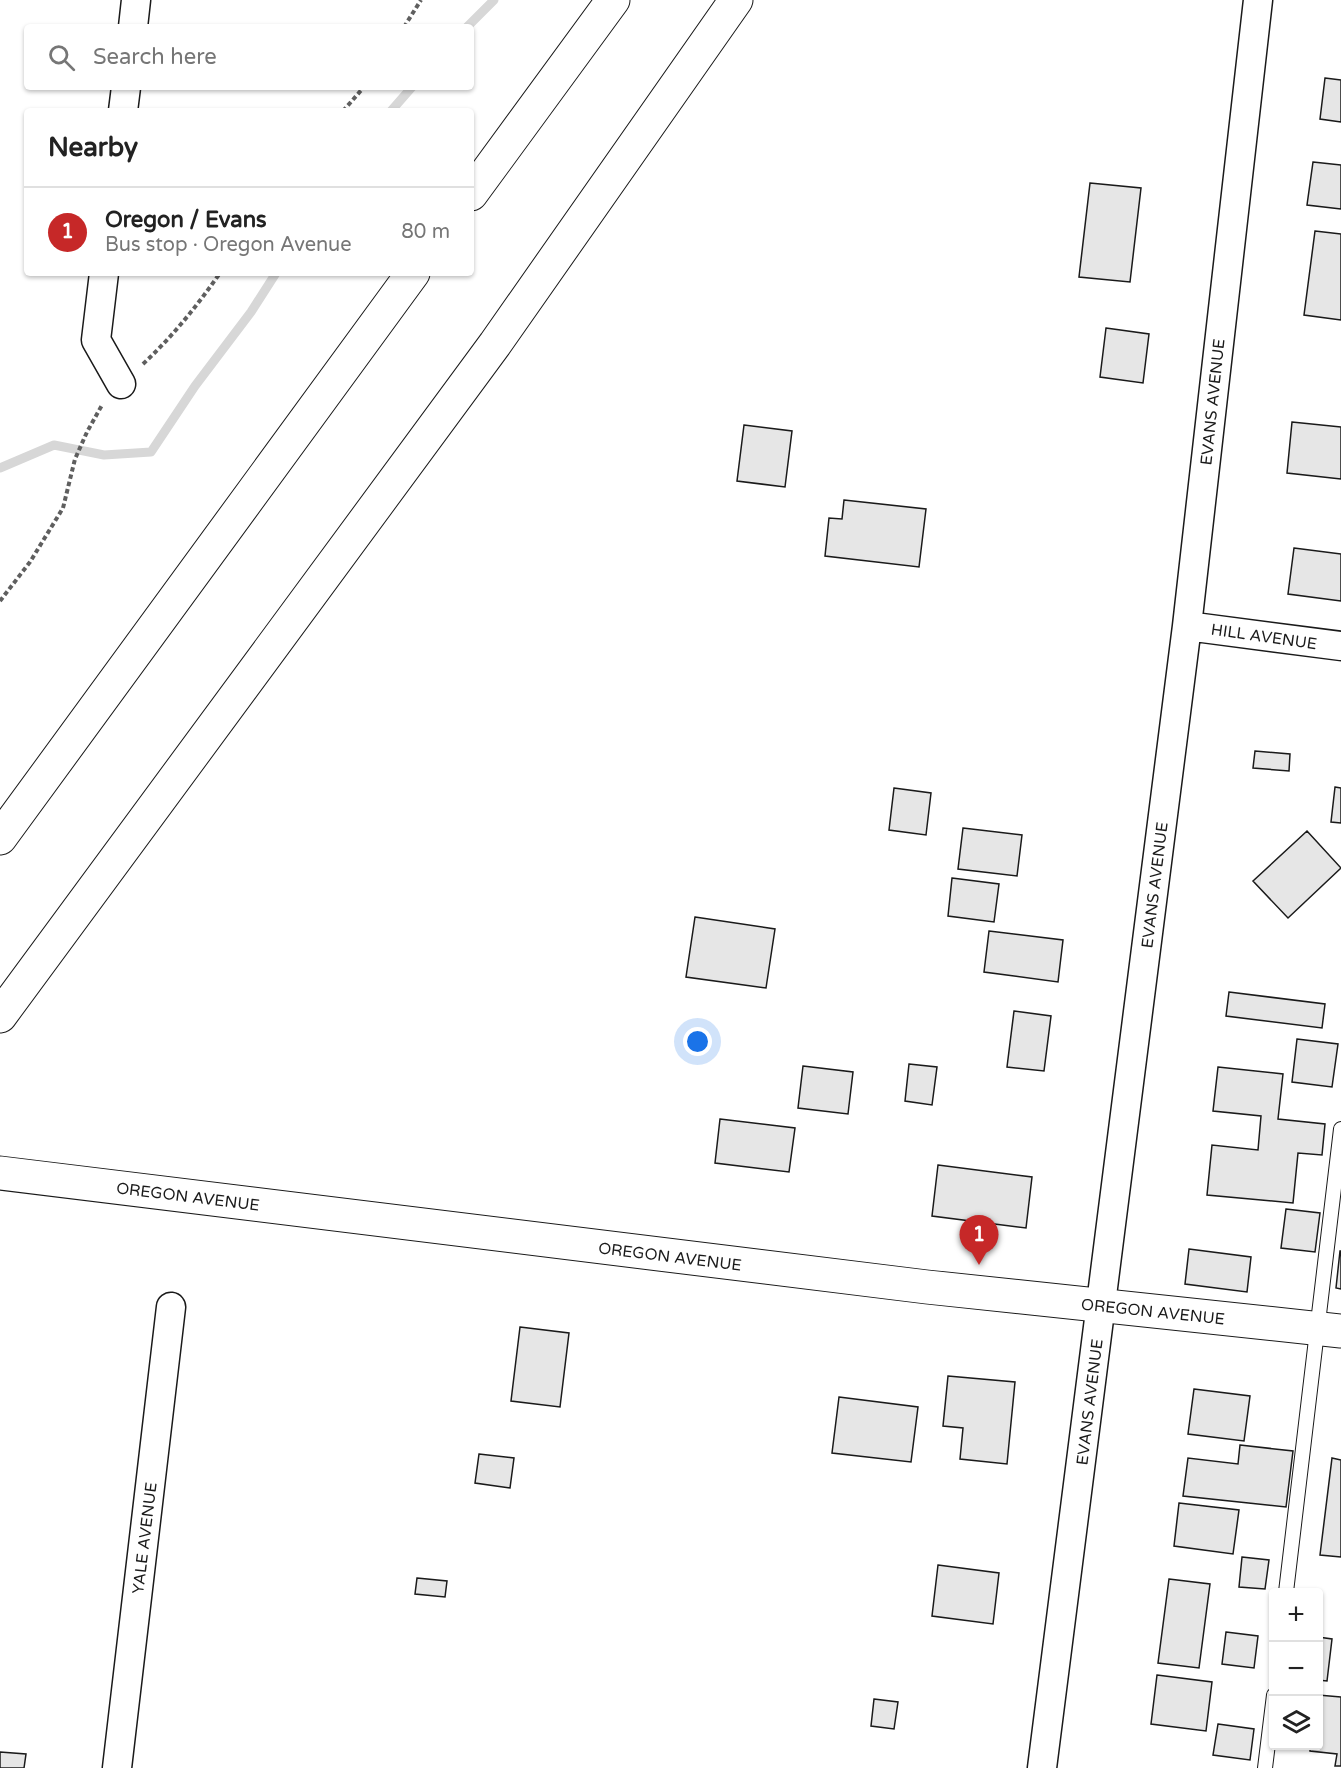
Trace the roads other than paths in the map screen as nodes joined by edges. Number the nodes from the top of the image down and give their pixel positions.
1 (136, 0) edge
2 (613, 0) edge
3 (736, 0) edge
4 (1258, 0) edge
5 (133, 24) edge
6 (126, 90) edge
7 (123, 108) edge
8 (474, 190) edge
9 (104, 276) edge
10 (412, 276) edge
11 (121, 384) road end
12 (1187, 626) junction
13 (1341, 646) edge
14 (0, 838) edge
15 (0, 1016) edge
16 (1341, 1129) edge
17 (0, 1173) edge
18 (1101, 1305) junction
19 (171, 1307) dead end
20 (1329, 1329) edge
21 (1287, 1588) edge
22 (1274, 1696) edge
23 (117, 1768) edge
24 (1042, 1768) edge
25 (1265, 1768) edge

1 - 5 street
2 - 8 main road
3 - 15 main road
4 - 12 street, EVANS AVENUE
6 - 7 street
9 - 11 street
10 - 14 main road
12 - 13 street, HILL AVENUE
12 - 18 street, EVANS AVENUE
16 - 20 lane
17 - 18 main road, OREGON AVENUE
18 - 20 main road, OREGON AVENUE
18 - 24 street, EVANS AVENUE
19 - 23 street, YALE AVENUE
20 - 21 lane
22 - 25 lane

